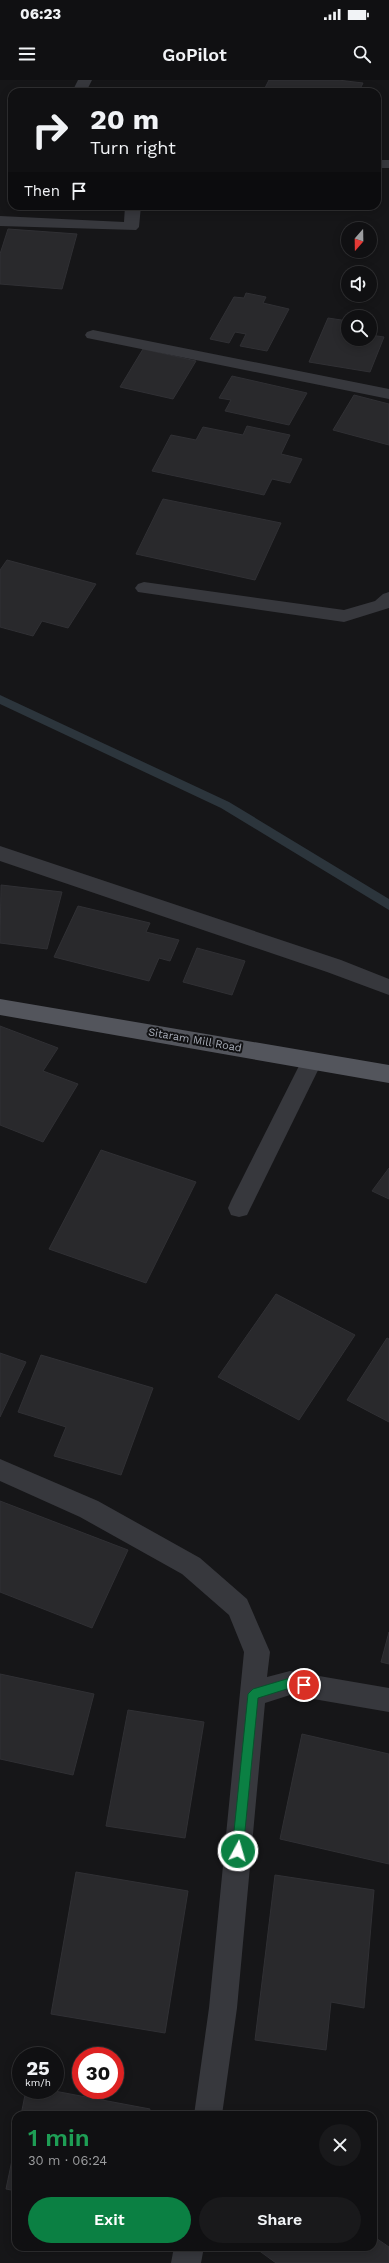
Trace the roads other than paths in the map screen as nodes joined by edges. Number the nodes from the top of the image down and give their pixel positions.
1 (133, 210) edge
2 (0, 221) edge
3 (92, 335) dead end
4 (389, 394) edge
5 (144, 588) dead end
6 (389, 598) edge
7 (0, 853) edge
8 (389, 987) edge
9 (0, 1007) edge
10 (312, 1060) junction
11 (389, 1074) edge
12 (239, 1208) dead end
13 (0, 1470) edge
14 (253, 1694) junction
15 (389, 1700) edge
16 (209, 2111) edge
17 (188, 2251) edge
18 (186, 2263) edge

1 - 2 street
3 - 4 street
5 - 6 street
7 - 8 street
9 - 10 main road, Sitaram Mill Road
10 - 11 main road, Sitaram Mill Road
10 - 12 street
13 - 14 street
14 - 15 street
14 - 16 street
17 - 18 street

